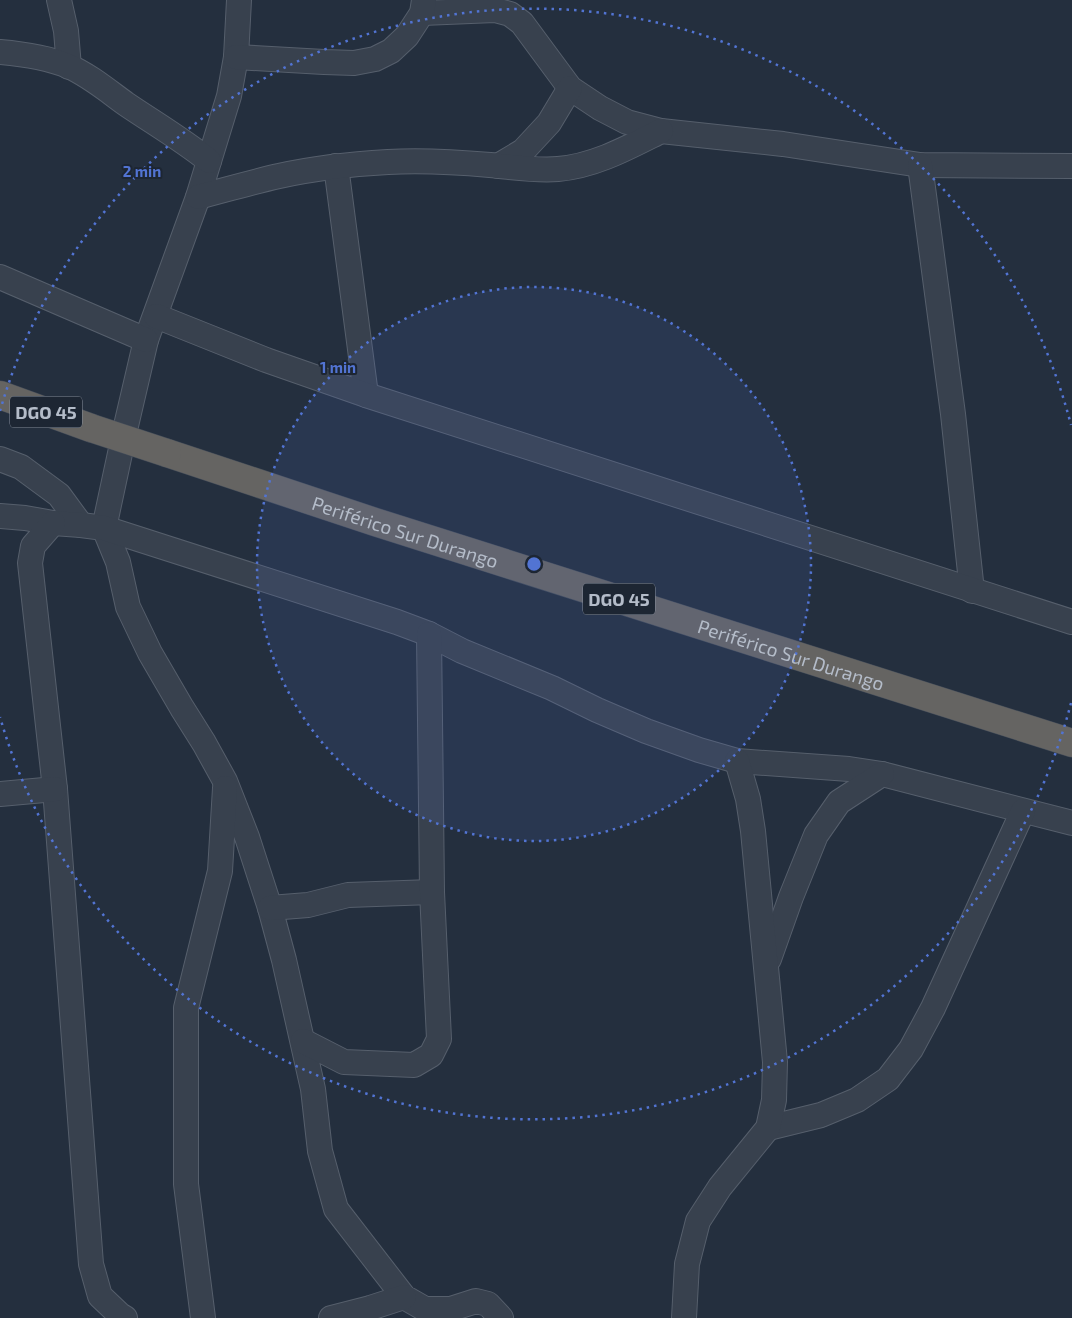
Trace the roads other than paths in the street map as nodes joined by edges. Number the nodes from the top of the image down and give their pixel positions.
1 (59, 0) edge
2 (239, 0) edge
3 (423, 6) edge
4 (0, 52) edge
5 (236, 57) junction
6 (68, 67) junction
7 (570, 88) junction
8 (661, 131) junction
9 (209, 161) junction
10 (920, 165) junction
11 (336, 166) junction
12 (498, 166) junction
13 (1072, 166) edge
14 (198, 197) junction
15 (0, 277) edge
16 (156, 316) junction
17 (146, 340) junction
18 (0, 395) edge
19 (366, 395) junction
20 (0, 458) edge
21 (0, 516) edge
22 (53, 523) junction
23 (80, 525) junction
24 (104, 528) junction
25 (972, 591) junction
26 (1072, 622) edge
27 (429, 634) junction
28 (1072, 743) edge
29 (737, 761) junction
30 (882, 774) junction
31 (225, 781) junction
32 (55, 789) junction
33 (0, 794) edge
34 (1023, 810) junction
35 (1072, 823) edge
36 (432, 892) junction
37 (270, 908) junction
38 (766, 965) junction
39 (303, 1040) junction
40 (768, 1128) junction
41 (404, 1297) junction
42 (680, 1315) edge
43 (125, 1318) edge
44 (203, 1318) edge
45 (331, 1318) edge
46 (501, 1318) edge

1 - 6 street
2 - 5 street
3 - 5 street
3 - 7 street
4 - 6 street
5 - 9 street
6 - 9 street
7 - 8 street
7 - 12 street
8 - 10 street
8 - 12 street
9 - 14 street
10 - 13 street
10 - 25 street
11 - 12 street
11 - 14 street
11 - 19 street
14 - 16 street
15 - 17 street
16 - 17 street
16 - 19 street
17 - 24 street
18 - 28 highway, Periférico Sur Durango / DGO 45, bridge
19 - 25 street
20 - 23 street
21 - 22 street
22 - 23 street
22 - 32 street
23 - 24 street
24 - 27 street
24 - 31 street
25 - 26 street
27 - 29 street
27 - 36 street
29 - 30 street
29 - 38 street
30 - 34 street
30 - 38 street
31 - 37 street
31 - 44 street
32 - 33 street
32 - 43 street
34 - 35 street
34 - 40 street
36 - 37 street
36 - 39 street
37 - 39 street
38 - 40 street
39 - 41 street
40 - 42 street
41 - 45 street
41 - 46 street

